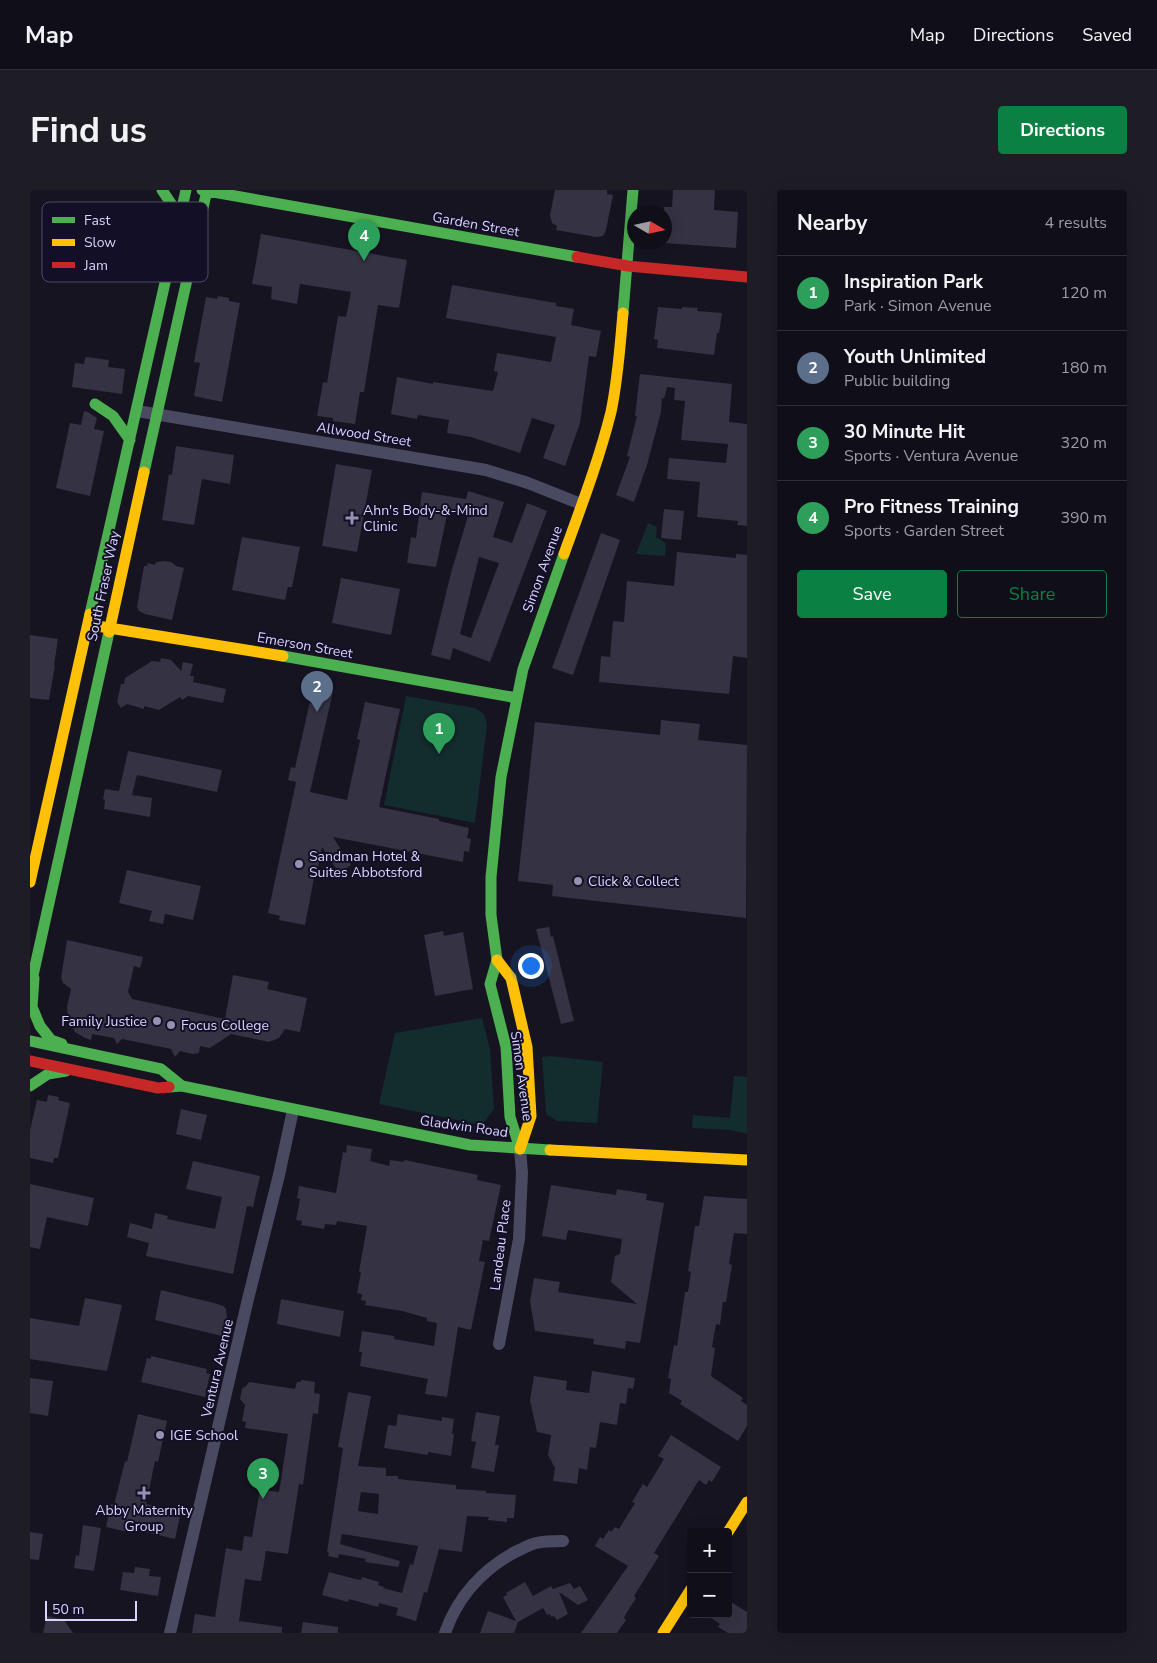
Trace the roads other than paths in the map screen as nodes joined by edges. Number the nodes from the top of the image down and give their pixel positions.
1 (162, 190) edge
2 (205, 190) edge
3 (633, 190) edge
4 (171, 202) edge
5 (628, 266) junction
6 (747, 277) edge
7 (163, 282) edge
8 (185, 282) edge
9 (128, 409) junction
10 (157, 413) junction
11 (130, 440) junction
12 (581, 504) junction
13 (87, 625) junction
14 (109, 628) junction
15 (517, 698) junction
16 (30, 882) edge
17 (497, 960) junction
18 (35, 966) junction
19 (30, 989) edge
20 (30, 1041) edge
21 (84, 1052) junction
22 (30, 1061) edge
23 (73, 1070) junction
24 (30, 1086) edge
25 (182, 1086) junction
26 (293, 1110) junction
27 (520, 1149) junction
28 (747, 1160) edge
29 (499, 1344) dead end
30 (747, 1502) edge
31 (731, 1528) edge
32 (563, 1541) dead end
33 (687, 1595) edge
34 (170, 1633) edge
35 (445, 1633) edge
36 (663, 1633) edge

1 - 4 main road
2 - 5 main road, Garden Street
3 - 5 main road, Simon Avenue
5 - 6 main road, Garden Street
5 - 12 main road, Simon Avenue
7 - 9 main road, South Fraser Way
8 - 10 main road, South Fraser Way
9 - 10 street, Allwood Street
9 - 11 main road, South Fraser Way
9 - 11 main road
10 - 12 street, Allwood Street
10 - 14 main road, South Fraser Way
11 - 13 main road, South Fraser Way
12 - 15 main road, Simon Avenue
13 - 14 main road, Emerson Street
13 - 16 main road, South Fraser Way
14 - 15 main road, Emerson Street
14 - 18 main road, South Fraser Way
15 - 17 main road, Simon Avenue
17 - 27 main road, Simon Avenue
17 - 27 main road, Simon Avenue
18 - 19 main road, South Fraser Way
18 - 21 main road
20 - 21 main road, Gladwin Road
21 - 25 main road, Gladwin Road
22 - 23 main road, Gladwin Road
23 - 24 main road
23 - 25 main road, Gladwin Road
25 - 26 main road, Gladwin Road
26 - 27 main road, Gladwin Road
26 - 34 street, Ventura Avenue
27 - 28 main road, Gladwin Road
27 - 29 street, Landeau Place
30 - 31 main road
32 - 35 street
33 - 36 main road

